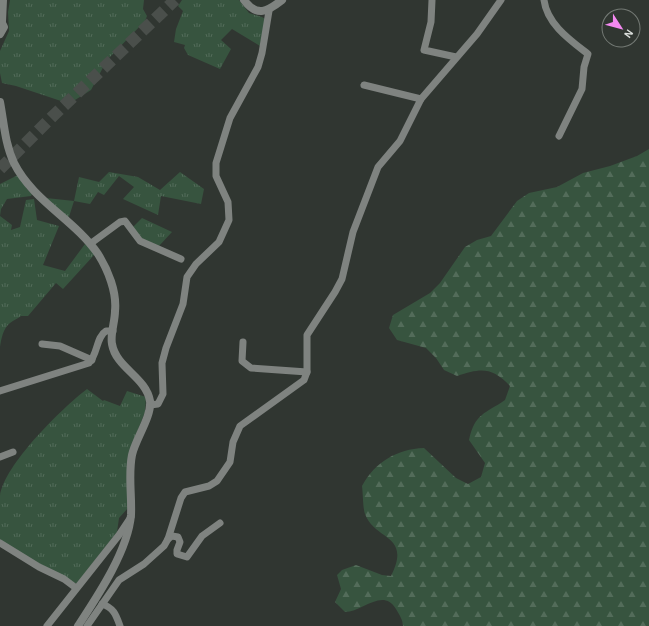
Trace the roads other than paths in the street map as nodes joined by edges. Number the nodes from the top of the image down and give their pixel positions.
1 (244, 0) edge
2 (282, 0) edge
3 (432, 0) edge
4 (500, 0) edge
5 (544, 0) edge
6 (1, 6) edge
7 (269, 11) junction
8 (1, 20) edge
9 (0, 34) edge
10 (456, 57) junction
11 (364, 85) dead end
12 (421, 99) junction
13 (0, 102) edge
14 (560, 136) dead end
15 (90, 244) junction
16 (181, 259) dead end
17 (113, 331) junction
18 (242, 342) dead end
19 (42, 344) dead end
20 (92, 360) junction
21 (307, 372) junction
22 (0, 392) edge
23 (150, 405) junction
24 (13, 452) dead end
25 (0, 457) edge
26 (131, 516) junction
27 (220, 523) dead end
28 (168, 539) junction
29 (0, 544) edge
30 (76, 588) junction
31 (102, 604) junction
32 (47, 626) edge
33 (78, 626) edge
34 (87, 626) edge
35 (120, 626) edge

1 - 7 street
2 - 7 street
3 - 10 street
4 - 10 street
5 - 14 street
6 - 8 street
7 - 23 street
8 - 9 street
10 - 12 street
11 - 12 street
12 - 21 street
13 - 15 street
15 - 16 street
15 - 17 street
17 - 20 street
17 - 23 street
18 - 21 street
19 - 20 street
20 - 22 street
21 - 28 street
23 - 26 street
24 - 25 street
26 - 30 street
26 - 33 street
27 - 28 street
28 - 31 street
29 - 30 street
30 - 32 street
31 - 34 street
31 - 35 street

